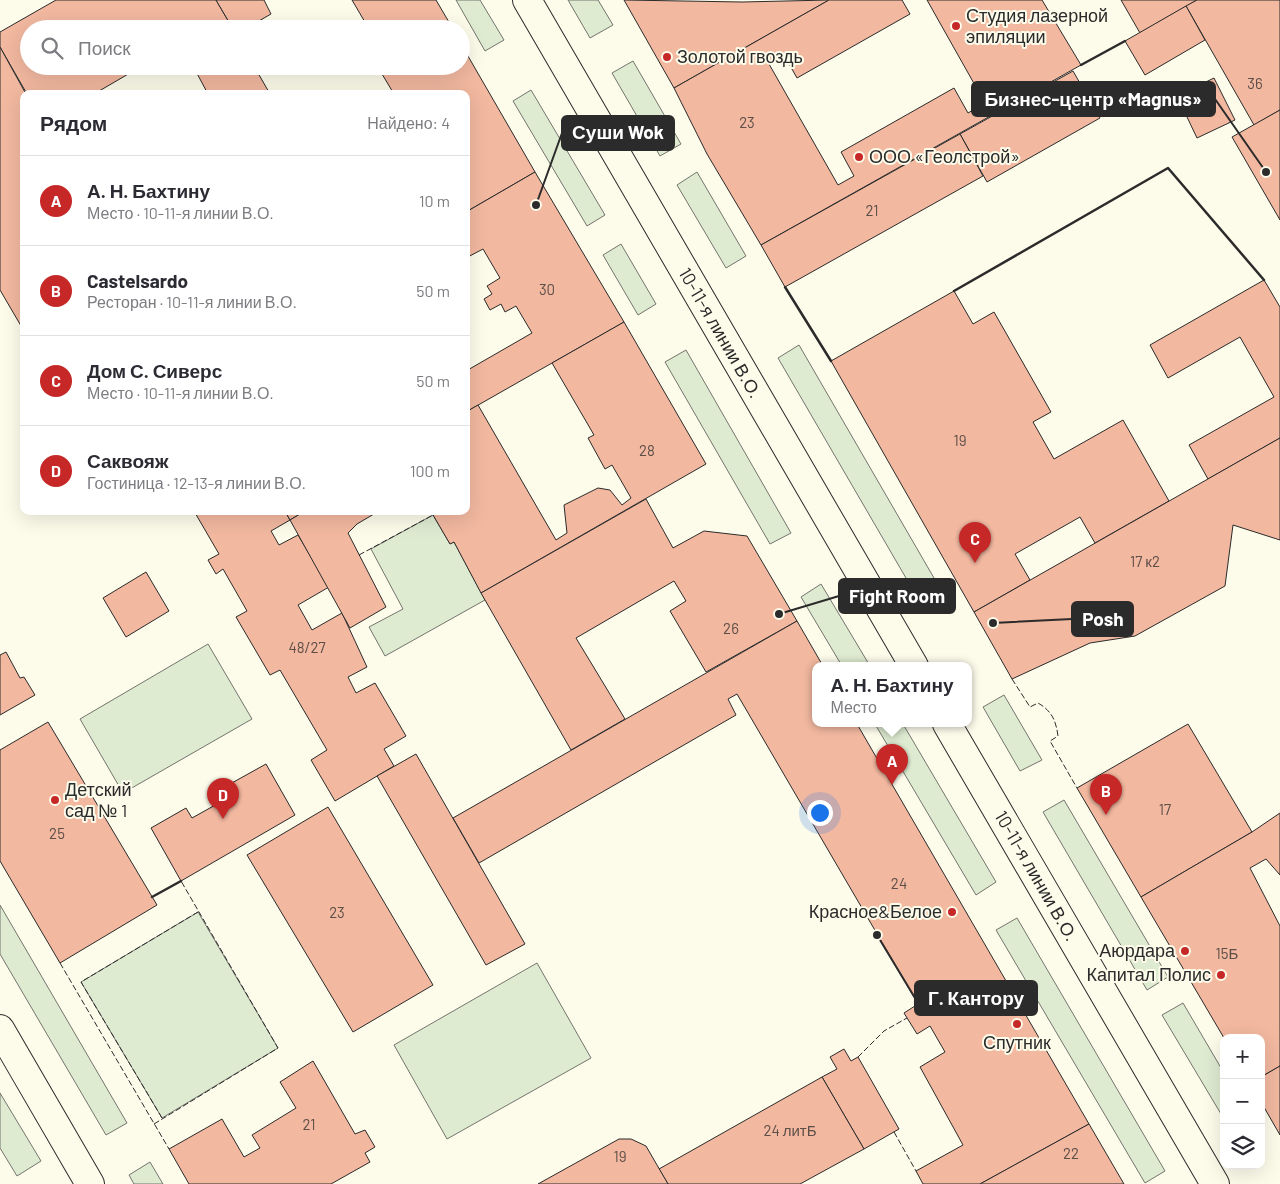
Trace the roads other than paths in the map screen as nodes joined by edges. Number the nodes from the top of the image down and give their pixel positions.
1 (527, 0) edge
2 (912, 662) edge
3 (949, 727) edge
4 (0, 1029) edge
5 (90, 1184) edge
6 (1215, 1184) edge

1 - 2 street, 10-11-я линии В.О.
3 - 6 street, 10-11-я линии В.О.
4 - 5 street

